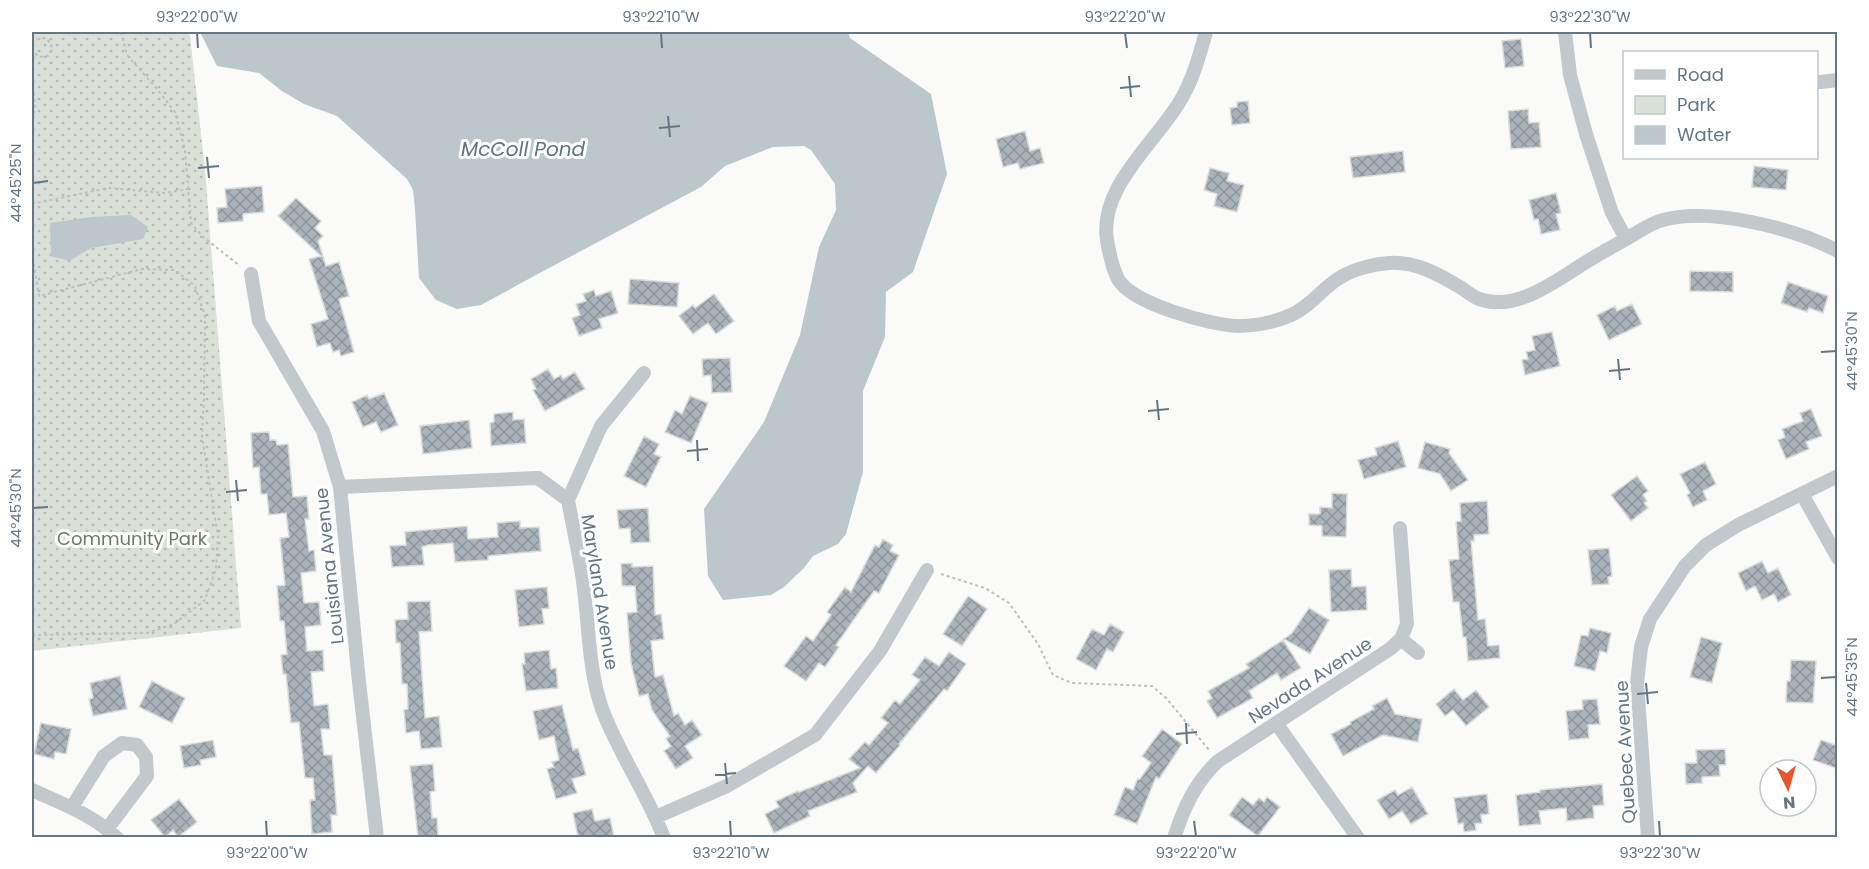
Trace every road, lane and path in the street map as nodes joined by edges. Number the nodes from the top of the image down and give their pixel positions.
1 (121, 32) edge
2 (1206, 32) edge
3 (1565, 32) edge
4 (32, 43) edge
5 (33, 52) edge
6 (1838, 80) edge
7 (32, 81) edge
8 (1820, 82) dead end
9 (32, 124) edge
10 (188, 189) junction
11 (32, 204) edge
12 (1626, 239) junction
13 (1838, 251) edge
14 (32, 252) edge
15 (251, 274) joint
16 (645, 373) dead end
17 (1838, 476) edge
18 (340, 487) junction
19 (1802, 494) junction
20 (568, 500) junction
21 (1400, 528) dead end
22 (1838, 558) edge
23 (927, 570) joint
24 (32, 635) edge
25 (1401, 639) junction
26 (1418, 654) dead end
27 (1276, 723) junction
28 (1218, 761) junction
29 (32, 790) edge
30 (72, 807) junction
31 (656, 817) junction
32 (112, 833) edge
33 (377, 837) edge
34 (664, 837) edge
35 (1174, 837) edge
36 (1358, 837) edge
37 (1648, 837) edge

1 - 10 path
2 - 12 street
3 - 12 street
4 - 5 path
4 - 5 path
6 - 8 street
7 - 9 path
10 - 11 path
10 - 15 path
12 - 13 street
14 - 24 path
15 - 18 street, Louisiana Avenue
16 - 20 street
17 - 19 street, Quebec Avenue
18 - 20 street, Maryland Avenue
18 - 33 street, Louisiana Avenue
19 - 22 street
19 - 37 street, Quebec Avenue
20 - 31 street, Maryland Avenue
21 - 25 street
23 - 28 path
23 - 31 street
25 - 26 street
25 - 27 street, Nevada Avenue
27 - 28 street, Nevada Avenue
27 - 36 street
28 - 35 street, Nevada Avenue
29 - 30 street
30 - 32 street
30 - 32 street
31 - 34 street, Maryland Avenue

